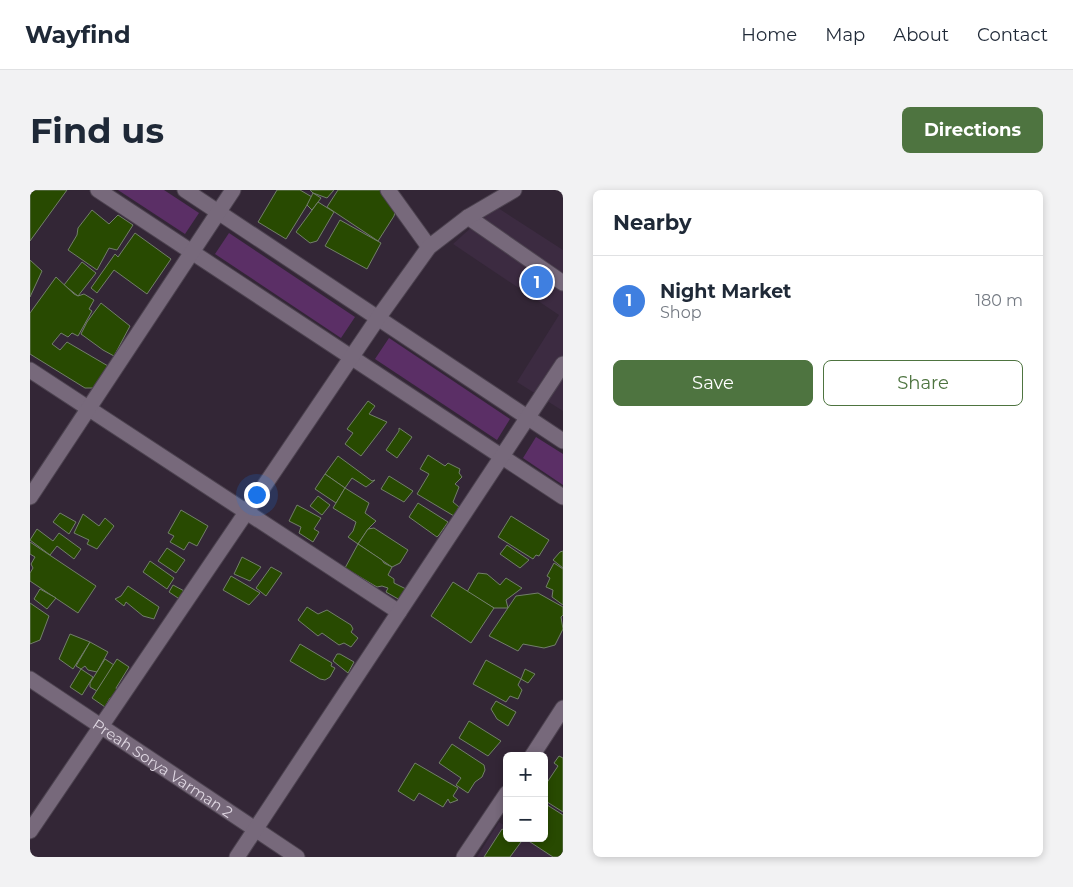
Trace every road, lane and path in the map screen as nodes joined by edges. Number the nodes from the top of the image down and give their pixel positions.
1 (98, 190) edge
2 (185, 190) edge
3 (233, 190) edge
4 (388, 190) edge
5 (514, 190) edge
6 (218, 212) junction
7 (468, 217) junction
8 (429, 247) junction
9 (192, 252) junction
10 (563, 284) edge
11 (378, 318) junction
12 (351, 357) junction
13 (563, 364) edge
14 (30, 370) edge
15 (89, 408) junction
16 (528, 418) junction
17 (563, 441) edge
18 (502, 457) junction
19 (30, 497) edge
20 (563, 497) edge
21 (247, 512) junction
22 (399, 612) junction
23 (30, 679) edge
24 (563, 708) edge
25 (101, 726) junction
26 (535, 752) edge
27 (504, 797) edge
28 (256, 829) junction
29 (30, 831) edge
30 (237, 857) edge
31 (298, 857) edge
32 (464, 857) edge

1 - 9 street
2 - 6 street
3 - 6 street
4 - 8 street
5 - 7 street
6 - 9 street
6 - 11 street
7 - 8 street
7 - 10 street
8 - 11 street
9 - 12 street
9 - 15 street
11 - 12 street
11 - 16 street
12 - 18 street
12 - 21 street
13 - 16 street
14 - 15 street
15 - 19 street
15 - 21 street
16 - 17 street
16 - 18 street
18 - 20 street
18 - 22 street
21 - 22 street
21 - 25 street
22 - 28 street
23 - 25 street, Preah Sorya Varman 2
24 - 26 street
25 - 28 street, Preah Sorya Varman 2
25 - 29 street
27 - 32 street
28 - 30 street
28 - 31 street, Preah Sorya Varman 2

